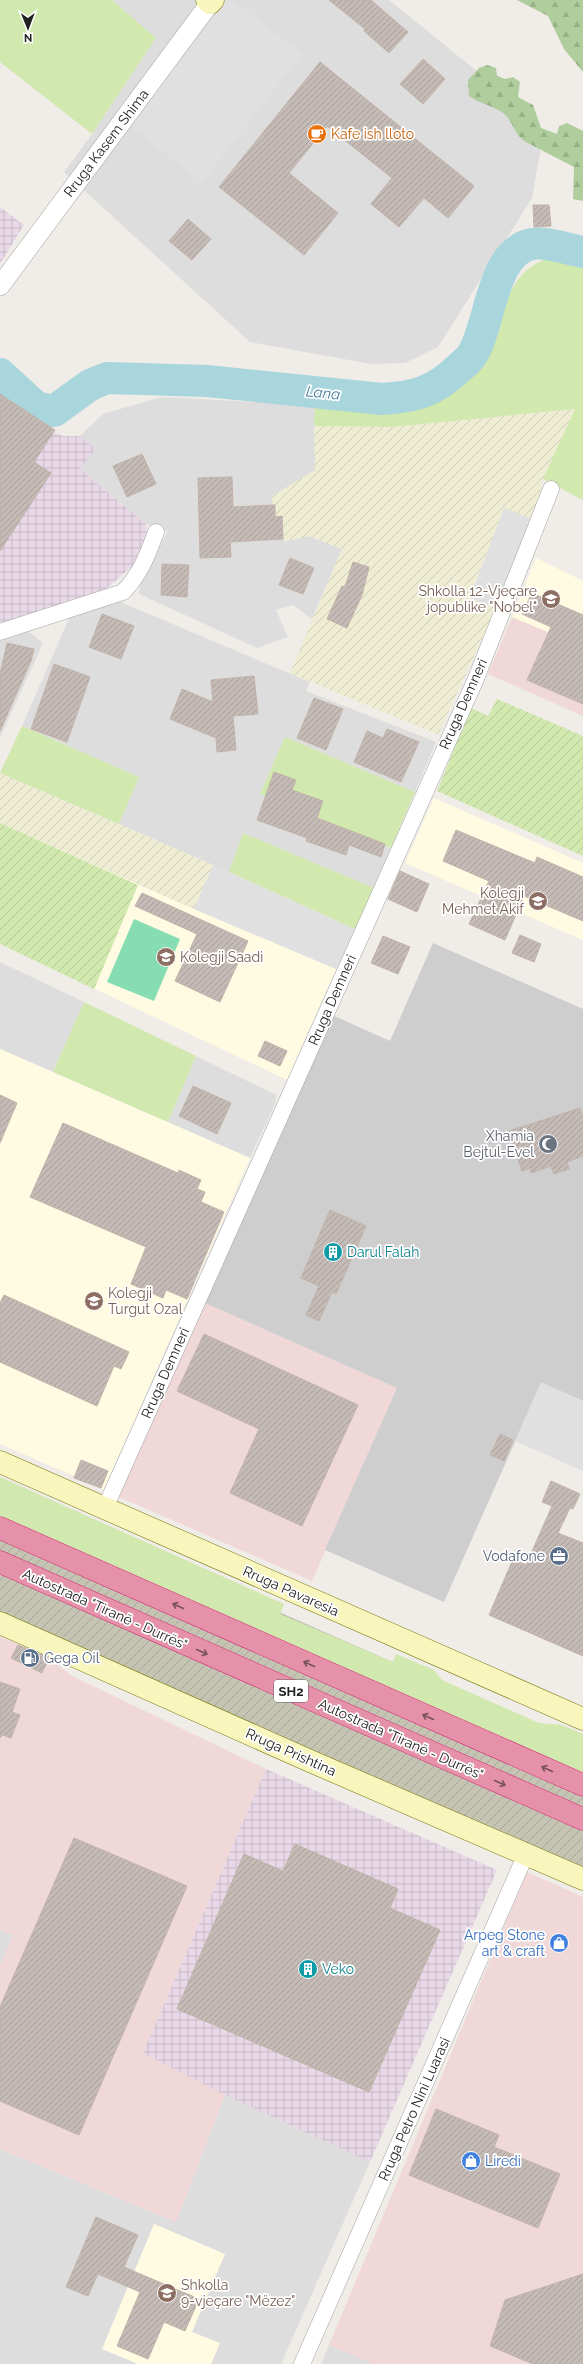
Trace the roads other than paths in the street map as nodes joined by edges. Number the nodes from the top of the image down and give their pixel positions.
1 (210, 1) edge
2 (0, 286) edge
3 (551, 489) dead end
4 (156, 532) dead end
5 (0, 632) edge
6 (0, 1462) edge
7 (104, 1508) junction
8 (0, 1528) edge
9 (0, 1562) edge
10 (0, 1623) edge
11 (583, 1719) edge
12 (583, 1785) edge
13 (583, 1819) edge
14 (526, 1854) junction
15 (583, 1879) edge
16 (302, 2364) edge

1 - 2 street, Rruga Kasem Shima
3 - 7 street, Rruga Demneri
4 - 5 street
6 - 7 main road, Rruga Pavaresia
7 - 11 main road, Rruga Pavaresia
12 -> 8 highway, SH2
9 -> 13 highway, Autostrada "Tiranë - Durrës" / SH2
10 - 14 main road, Rruga Prishtina
14 - 15 main road, Rruga Prishtina
14 - 16 street, Rruga Petro Nini Luarasi

